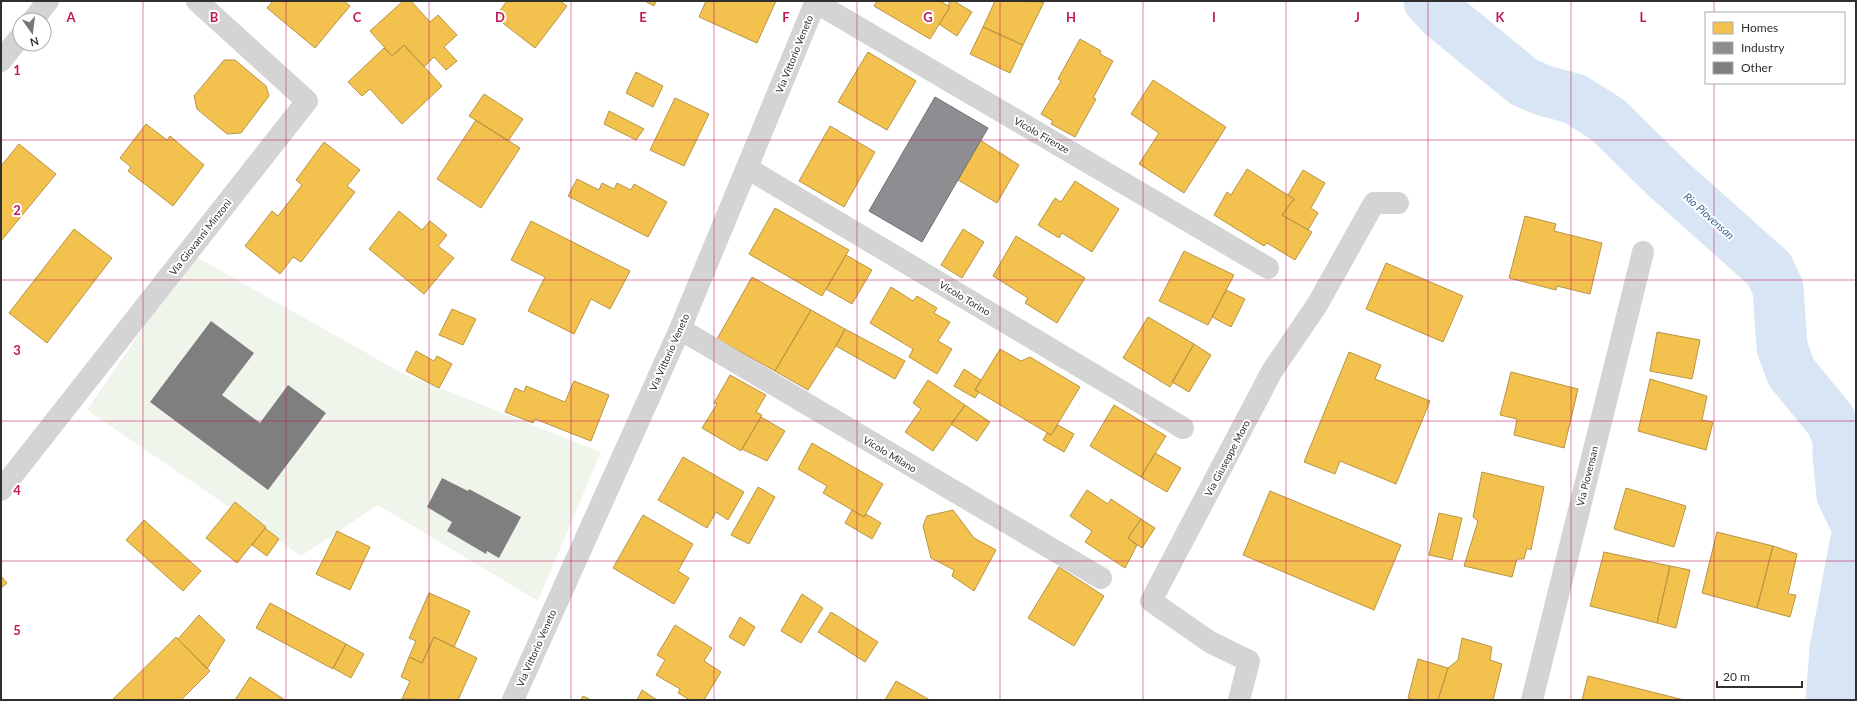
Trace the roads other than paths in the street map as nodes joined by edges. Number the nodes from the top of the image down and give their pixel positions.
1 (197, 1) edge
2 (815, 2) edge
3 (12, 47) edge
4 (1, 61) edge
5 (747, 168) junction
6 (1398, 204) dead end
7 (1643, 252) dead end
8 (1268, 268) dead end
9 (680, 329) junction
10 (1183, 428) dead end
11 (1, 490) edge
12 (1100, 578) dead end
13 (513, 700) edge
14 (1239, 700) edge
15 (1532, 700) edge

1 - 11 street, Via Giovanni Minzoni
2 - 5 street, Via Vittorio Veneto
2 - 8 street, Vicolo Firenze
3 - 4 street
5 - 9 street, Via Vittorio Veneto
5 - 10 street, Vicolo Torino
6 - 14 street, Via Giuseppe Moro
7 - 15 street, Via Piovensan
9 - 12 street, Vicolo Milano
9 - 13 street, Via Vittorio Veneto

